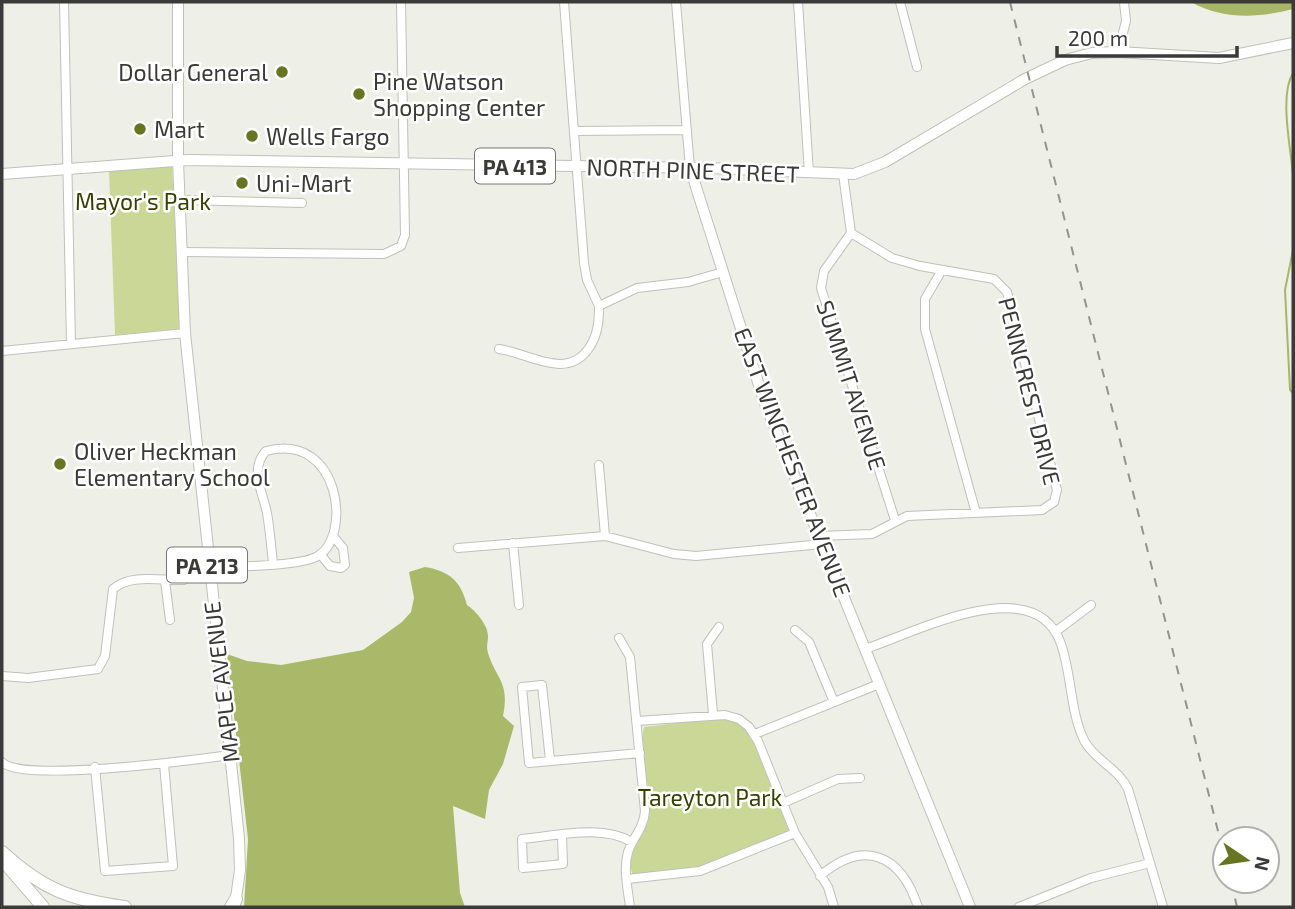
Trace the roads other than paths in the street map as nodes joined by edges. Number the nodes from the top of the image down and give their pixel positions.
1 (64, 2) edge
2 (178, 2) edge
3 (401, 2) edge
4 (564, 2) edge
5 (676, 2) edge
6 (798, 2) edge
7 (900, 2) edge
8 (1124, 2) edge
9 (1293, 43) edge
10 (1118, 52) junction
11 (917, 67) dead end
12 (687, 130) junction
13 (575, 131) junction
14 (178, 161) junction
15 (401, 164) junction
16 (577, 167) junction
17 (68, 168) junction
18 (690, 168) junction
19 (808, 173) junction
20 (2, 174) edge
21 (843, 174) junction
22 (180, 200) junction
23 (302, 203) dead end
24 (851, 233) junction
25 (182, 252) junction
26 (942, 270) junction
27 (723, 272) junction
28 (599, 306) junction
29 (185, 332) junction
30 (71, 343) junction
31 (499, 349) dead end
32 (2, 351) edge
33 (599, 465) dead end
34 (976, 513) junction
35 (895, 520) junction
36 (333, 536) junction
37 (605, 536) junction
38 (821, 540) junction
39 (513, 543) junction
40 (458, 548) dead end
41 (320, 554) junction
42 (273, 562) junction
43 (208, 568) junction
44 (184, 580) dead end
45 (165, 581) junction
46 (519, 605) dead end
47 (1091, 605) dead end
48 (170, 620) dead end
49 (719, 627) dead end
50 (795, 630) dead end
51 (1055, 632) junction
52 (619, 638) dead end
53 (865, 649) junction
54 (2, 676) edge
55 (879, 684) junction
56 (834, 702) junction
57 (713, 714) junction
58 (637, 721) junction
59 (755, 734) junction
60 (640, 753) junction
61 (230, 755) junction
62 (550, 760) junction
63 (2, 762) edge
64 (164, 764) junction
65 (95, 767) junction
66 (860, 778) dead end
67 (783, 803) junction
68 (795, 833) junction
69 (562, 836) junction
70 (632, 842) junction
71 (2, 852) edge
72 (2, 858) edge
73 (1150, 863) junction
74 (2, 870) edge
75 (820, 876) junction
76 (627, 879) junction
77 (234, 904) edge
78 (33, 907) edge
79 (43, 907) edge
80 (125, 907) edge
81 (630, 907) edge
82 (834, 907) edge
83 (918, 907) edge
84 (970, 907) edge
85 (1019, 907) edge
86 (1163, 907) edge

1 - 17 street
2 - 14 main road, PA 213
3 - 15 street
4 - 13 street
5 - 12 street, EAST WINCHESTER AVENUE
6 - 19 street
7 - 11 street
8 - 10 street
9 - 10 main road, PA 413
10 - 21 main road, NORTH PINE STREET / PA 413
12 - 13 street
12 - 18 street, EAST WINCHESTER AVENUE
13 - 16 street
14 - 15 main road, NORTH PINE STREET / PA 413
14 - 17 main road, PA 413
14 - 22 main road, PA 213
15 - 16 main road, NORTH PINE STREET / PA 413
15 - 25 street
16 - 18 main road, NORTH PINE STREET / PA 413
16 - 28 street
17 - 20 main road, PA 413
17 - 30 street
18 - 19 main road, NORTH PINE STREET / PA 413
18 - 27 main road, EAST WINCHESTER AVENUE
19 - 21 main road, NORTH PINE STREET / PA 413
21 - 24 street
22 - 23 street
22 - 25 main road, PA 213
24 - 26 street, PENNCREST DRIVE
24 - 35 street, SUMMIT AVENUE
25 - 29 main road, PA 213
26 - 34 street
26 - 34 street, PENNCREST DRIVE
27 - 28 street
27 - 38 main road, EAST WINCHESTER AVENUE
28 - 31 street
29 - 30 street
29 - 43 main road, MAPLE AVENUE / PA 213
30 - 32 street
33 - 37 street
34 - 35 street, PENNCREST DRIVE
35 - 38 street, PENNCREST DRIVE
36 - 41 street
36 - 41 street
36 - 42 street
37 - 38 street, PENNCREST DRIVE
37 - 39 street, PENNCREST DRIVE
38 - 53 main road, EAST WINCHESTER AVENUE
39 - 40 street, PENNCREST DRIVE
39 - 46 street
41 - 42 street
42 - 43 street
43 - 61 main road, MAPLE AVENUE / PA 213
44 - 45 street
45 - 48 street
45 - 54 street
47 - 51 street
49 - 57 street
50 - 56 street
51 - 53 street
51 - 73 street
52 - 58 street
53 - 55 main road, EAST WINCHESTER AVENUE
55 - 56 street
55 - 84 main road, EAST WINCHESTER AVENUE
56 - 59 street
57 - 58 street
57 - 59 street
58 - 60 street
59 - 67 street
60 - 62 street
60 - 70 street
61 - 64 street
61 - 77 main road, MAPLE AVENUE / PA 213
62 - 62 street
63 - 65 street
64 - 65 street
64 - 65 street
66 - 67 street
67 - 68 street
68 - 75 street
68 - 76 street
69 - 69 street
69 - 70 street
70 - 76 street
71 - 80 highway
72 - 79 highway
73 - 85 street
73 - 86 street
74 - 78 highway
75 - 82 street
75 - 83 street
76 - 81 street

